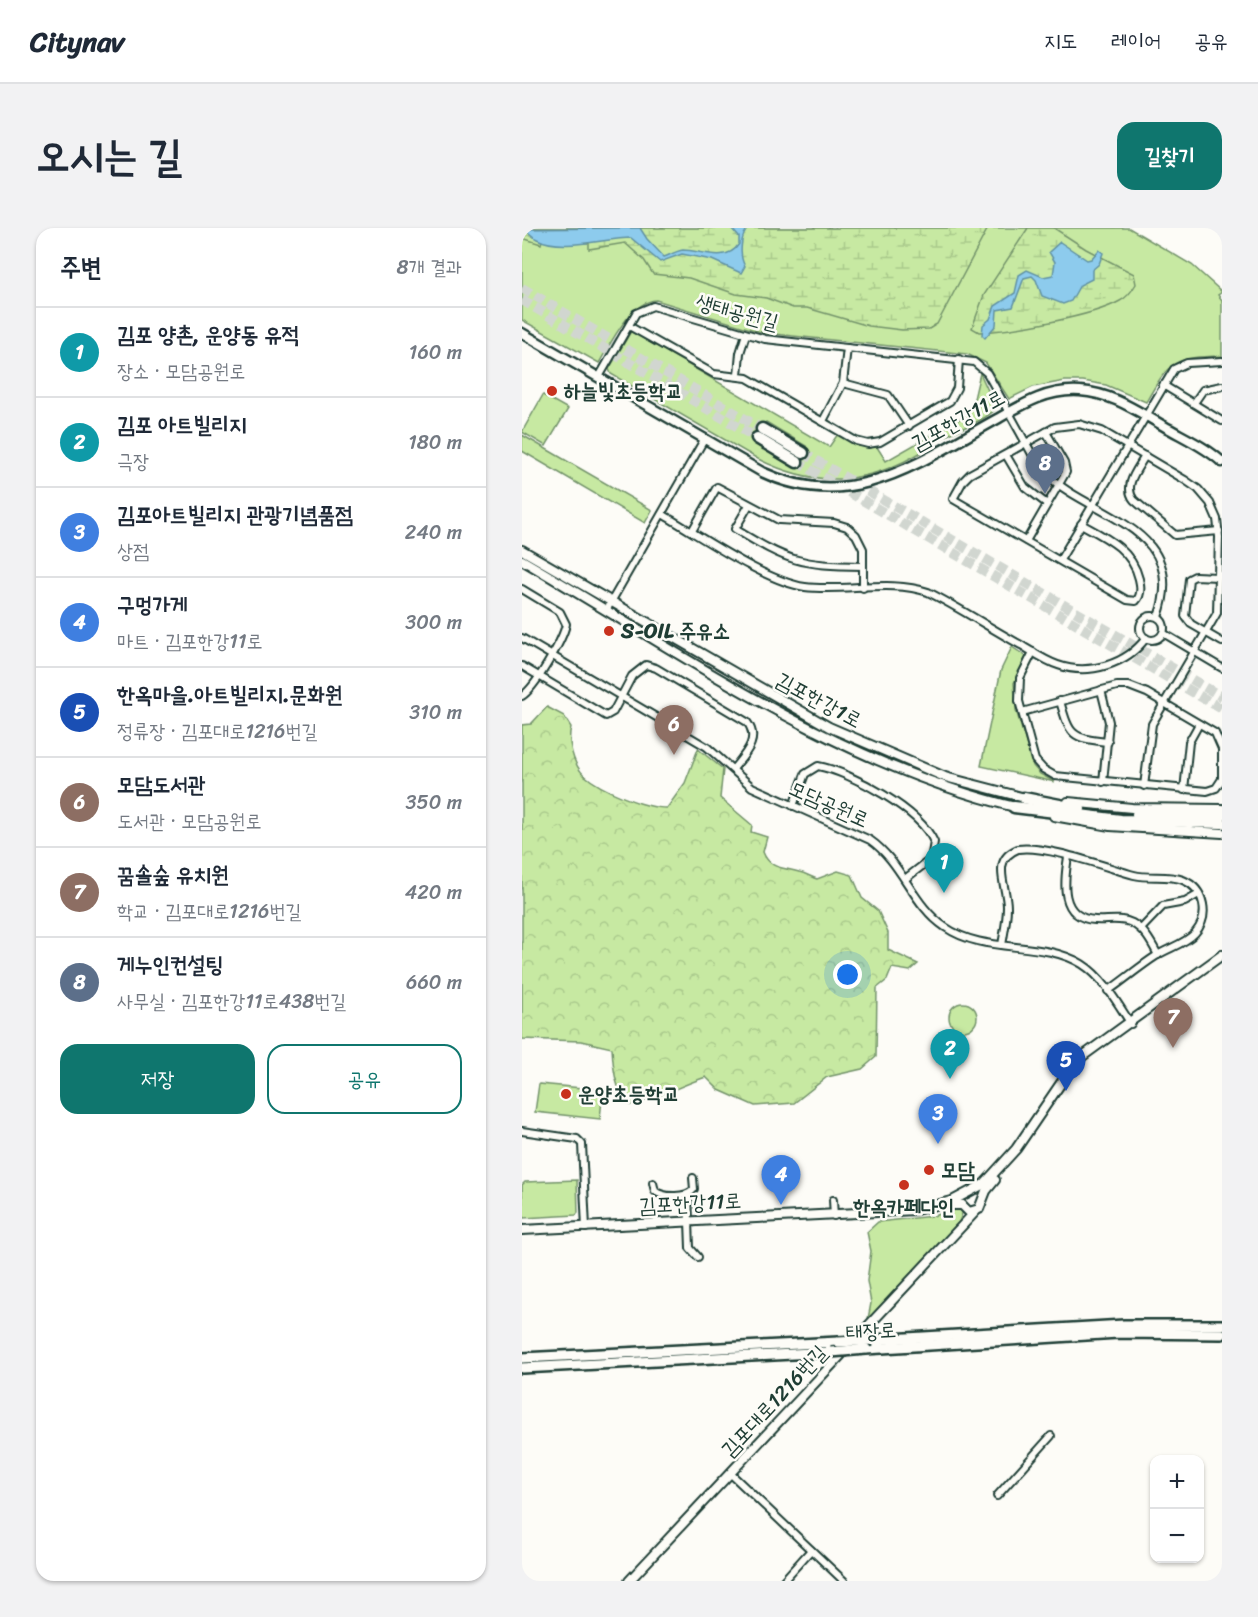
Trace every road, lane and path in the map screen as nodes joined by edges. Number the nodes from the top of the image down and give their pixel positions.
1 (629, 326) junction
2 (522, 331) edge
3 (746, 334) junction
4 (847, 348) junction
5 (959, 359) junction
6 (1222, 361) edge
7 (738, 375) junction
8 (599, 376) junction
9 (843, 383) junction
10 (1163, 385) junction
11 (1222, 386) edge
12 (1194, 403) junction
13 (1008, 412) junction
14 (1144, 415) junction
15 (823, 421) junction
16 (1222, 421) edge
17 (909, 426) junction
18 (1046, 432) junction
19 (760, 433) tunnel mouth
20 (705, 438) junction
21 (1026, 443) junction
22 (1126, 445) junction
23 (1006, 454) junction
24 (1145, 456) junction
25 (800, 457) tunnel mouth
26 (1222, 462) edge
27 (1059, 484) junction
28 (1047, 504) junction
29 (1093, 504) junction
30 (749, 505) junction
31 (662, 514) junction
32 (1081, 524) junction
33 (692, 531) junction
34 (1219, 531) junction
35 (1026, 541) junction
36 (522, 550) edge
37 (522, 560) edge
38 (1060, 560) junction
39 (863, 566) junction
40 (1218, 576) junction
41 (863, 588) junction
42 (522, 589) edge
43 (609, 605) junction
44 (1158, 617) junction
45 (1163, 633) junction
46 (1206, 633) junction
47 (522, 638) edge
48 (1146, 638) junction
49 (1222, 642) edge
50 (1033, 652) junction
51 (1194, 653) junction
52 (550, 655) junction
53 (522, 666) edge
54 (1222, 668) edge
55 (539, 676) junction
56 (1101, 690) junction
57 (522, 696) edge
58 (621, 697) junction
59 (1060, 701) junction
60 (1164, 703) junction
61 (1022, 712) junction
62 (1199, 724) junction
63 (1107, 742) junction
64 (1222, 750) edge
65 (733, 769) junction
66 (1103, 782) junction
67 (1144, 786) junction
68 (1184, 790) junction
69 (1024, 798) junction
70 (793, 806) junction
71 (1014, 807) junction
72 (1222, 809) edge
73 (1222, 815) edge
74 (1201, 819) junction
75 (1222, 823) edge
76 (1222, 833) edge
77 (1068, 857) junction
78 (905, 879) junction
79 (1199, 894) junction
80 (1141, 929) junction
81 (1002, 945) junction
82 (1158, 955) junction
83 (1222, 955) edge
84 (1222, 960) edge
85 (1108, 992) junction
86 (1130, 1023) junction
87 (522, 1131) edge
88 (693, 1178) dead end
89 (653, 1183) dead end
90 (973, 1191) junction
91 (688, 1194) junction
92 (964, 1195) junction
93 (833, 1200) dead end
94 (982, 1200) junction
95 (964, 1207) junction
96 (976, 1211) junction
97 (834, 1216) junction
98 (966, 1221) junction
99 (689, 1222) junction
100 (586, 1227) junction
101 (522, 1231) edge
102 (698, 1257) dead end
103 (1222, 1325) edge
104 (1222, 1334) edge
105 (522, 1357) edge
106 (522, 1369) edge
107 (1051, 1436) dead end
108 (731, 1474) junction
109 (997, 1496) dead end
110 (811, 1550) junction
111 (841, 1580) edge
112 (629, 1581) edge
113 (783, 1581) edge

1 - 3 street, 생태공원길
1 - 7 street
1 - 8 street, 생태공원길
2 - 8 main road, 김포한강11로
3 - 4 street, 생태공원길
3 - 7 street
4 - 5 street, 생태공원길
4 - 9 street
5 - 13 street, 생태공원길
5 - 17 street
6 - 10 street
7 - 15 street
8 - 20 main road, 김포한강11로
9 - 15 street
9 - 17 street
10 - 12 street
10 - 14 street
11 - 12 street
12 - 16 street
13 - 14 main road, 김포한강11로
13 - 20 main road, 김포한강11로
13 - 21 street, 생태공원길
14 - 22 street
14 - 26 main road, 김포한강11로
15 - 17 street
18 - 21 street
18 - 22 street
18 - 27 street
19 - 25 highway
20 - 31 street
21 - 23 street
21 - 27 street, 생태공원길
22 - 24 street
22 - 29 street
23 - 28 street
23 - 35 street
24 - 34 street
24 - 34 street
27 - 28 street
27 - 29 street, 생태공원길
28 - 35 street
29 - 32 street
29 - 44 street, 생태공원길
30 - 33 street
30 - 39 street
30 - 39 street
31 - 33 street
31 - 43 street
32 - 38 street
32 - 38 street
33 - 41 street
34 - 40 street
35 - 38 street
36 - 43 street, 김포한강1로
37 - 43 street, 김포한강1로
39 - 41 street
40 - 46 street
40 - 46 street
41 - 50 street
42 - 52 street
43 - 69 street, 김포한강1로
43 - 71 street, 김포한강1로
44 - 45 street
44 - 48 street
45 - 48 street
45 - 51 street
46 - 49 street
46 - 51 street
47 - 52 street, 모담공원로
48 - 50 street
50 - 61 street
51 - 54 street
51 - 60 street
52 - 55 street
52 - 58 street, 모담공원로
53 - 55 street
55 - 57 street
55 - 58 street
56 - 59 street
56 - 60 street
56 - 63 street
58 - 65 street, 모담공원로
58 - 65 street
59 - 61 street
59 - 63 street
60 - 62 street
60 - 67 street
61 - 66 street
62 - 64 street
62 - 68 street
63 - 66 street
64 - 68 street
65 - 70 street, 모담공원로
66 - 67 street
67 - 68 street
69 - 72 street, 김포한강1로
69 - 74 highway
70 - 78 street, 모담공원로
70 - 78 street
71 - 74 highway
71 - 76 street, 김포한강1로
73 - 74 highway
74 - 75 highway
77 - 79 street
77 - 80 street
77 - 81 street
78 - 81 street, 모담공원로
79 - 80 street
79 - 82 street
80 - 82 street
81 - 85 street, 모담공원로
82 - 85 street
83 - 86 street
84 - 86 street
85 - 86 street, 모담공원로
86 - 90 street
86 - 94 street
87 - 100 street
88 - 91 street
89 - 91 street
90 - 92 street
90 - 94 street
91 - 99 street
92 - 95 street
92 - 97 street, 김포한강11로
93 - 97 street
94 - 96 street
95 - 96 street
95 - 97 street, 김포한강11로
95 - 98 street
96 - 98 street, 김포대로1216번길
97 - 99 street, 김포한강11로
98 - 108 street, 김포대로1216번길
99 - 100 street, 김포한강11로
99 - 102 street
100 - 101 street, 김포한강11로
103 - 105 main road, 태장로, bridge
104 - 106 main road, 태장로, bridge
107 - 109 street
108 - 110 street, 김포대로1216번길
108 - 112 street, 김포대로1216번길
110 - 111 street, 김포대로1216번길
110 - 113 street

